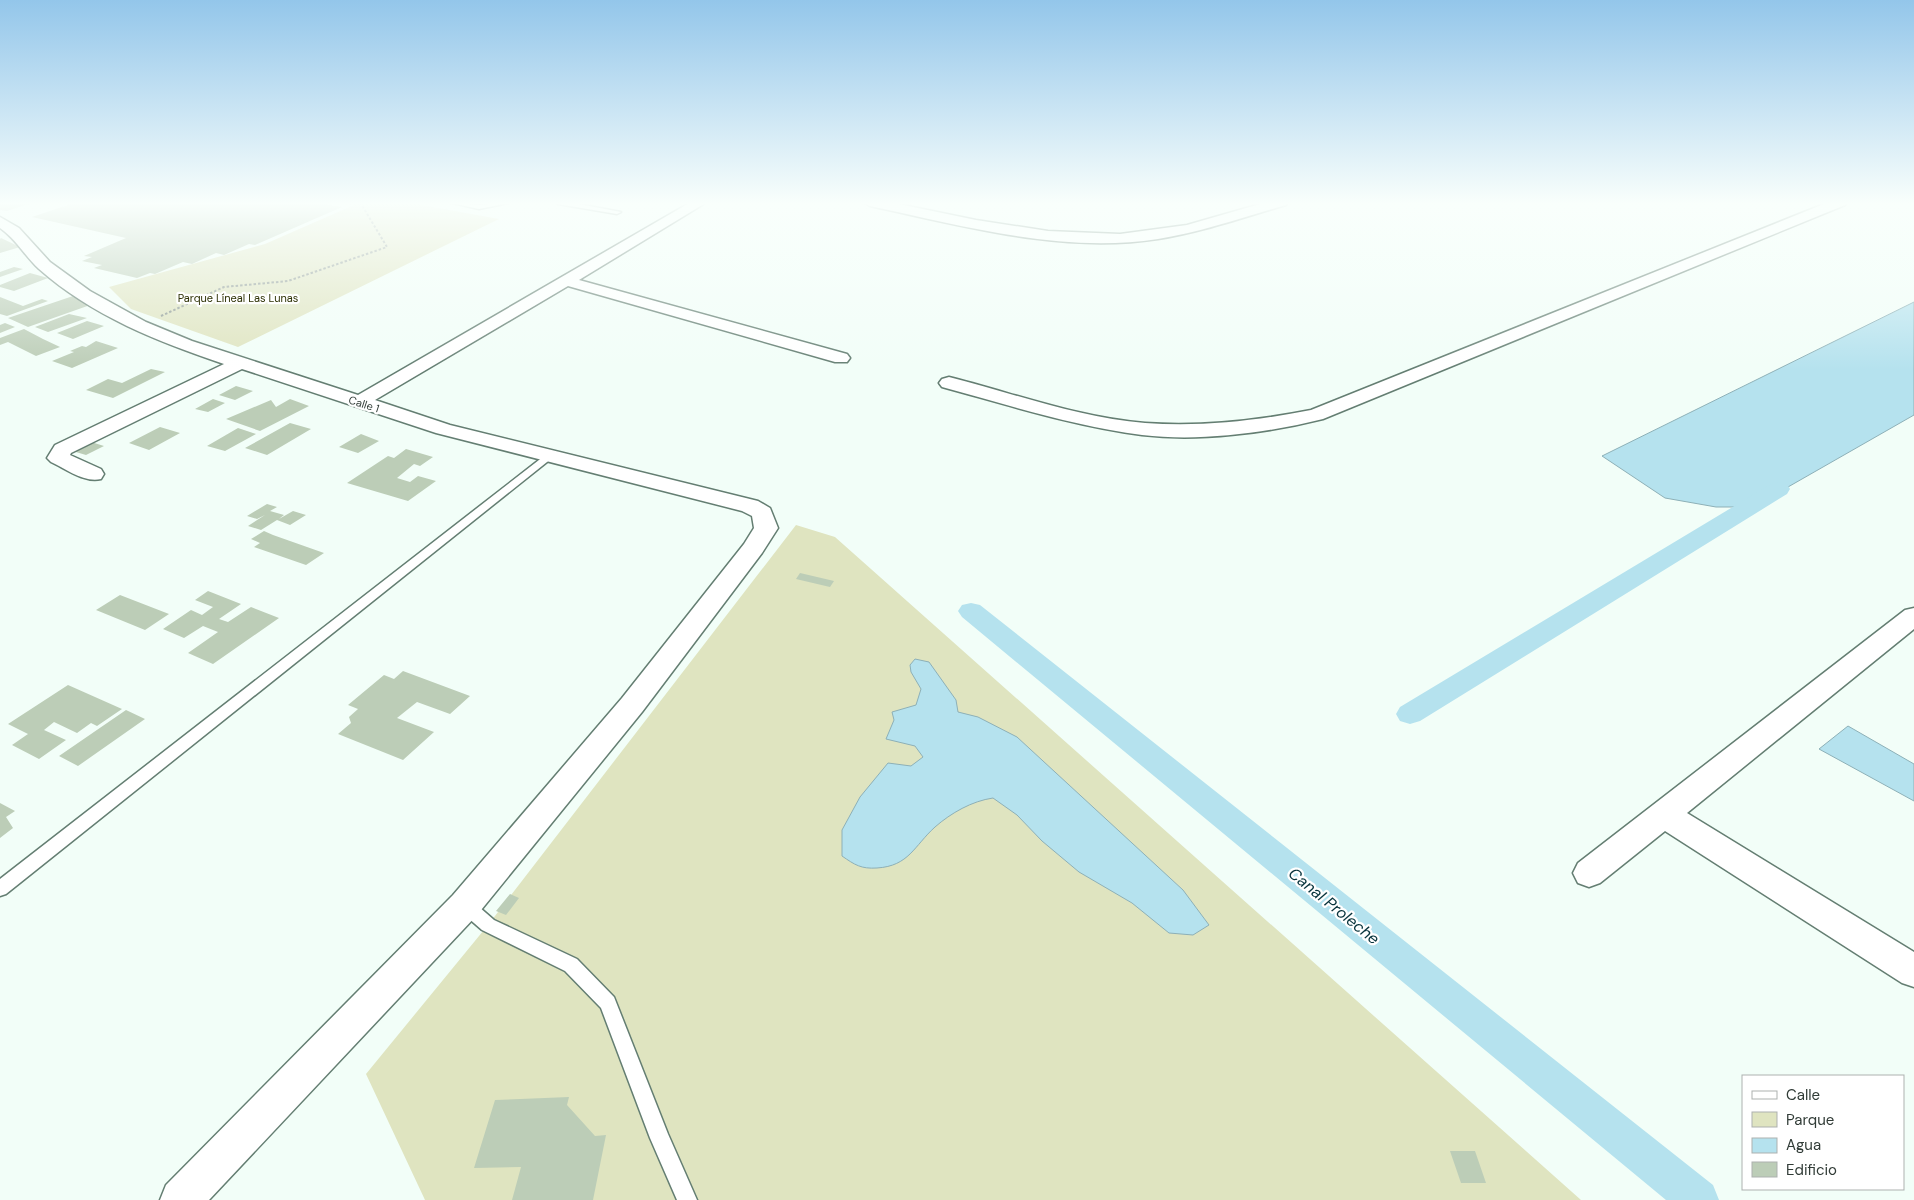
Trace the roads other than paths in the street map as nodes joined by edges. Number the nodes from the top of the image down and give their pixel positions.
1 (36, 258) edge
2 (605, 258) edge
3 (1702, 258) edge
4 (566, 281) junction
5 (841, 358) dead end
6 (238, 364) junction
7 (949, 383) dead end
8 (359, 402) junction
9 (548, 456) junction
10 (93, 474) dead end
11 (1914, 616) edge
12 (1663, 814) junction
13 (1590, 873) dead end
14 (0, 889) edge
15 (465, 905) junction
16 (1914, 971) edge
17 (181, 1200) edge
18 (687, 1200) edge

1 - 6 street, Calle 1
2 - 4 street
3 - 7 street
4 - 5 street
4 - 8 street
6 - 8 street, Calle 1
6 - 10 street
8 - 9 street, Calle 1
9 - 14 lane
9 - 15 street, Calle 1
11 - 12 street
12 - 13 street
12 - 16 street
15 - 17 street
15 - 18 lane

